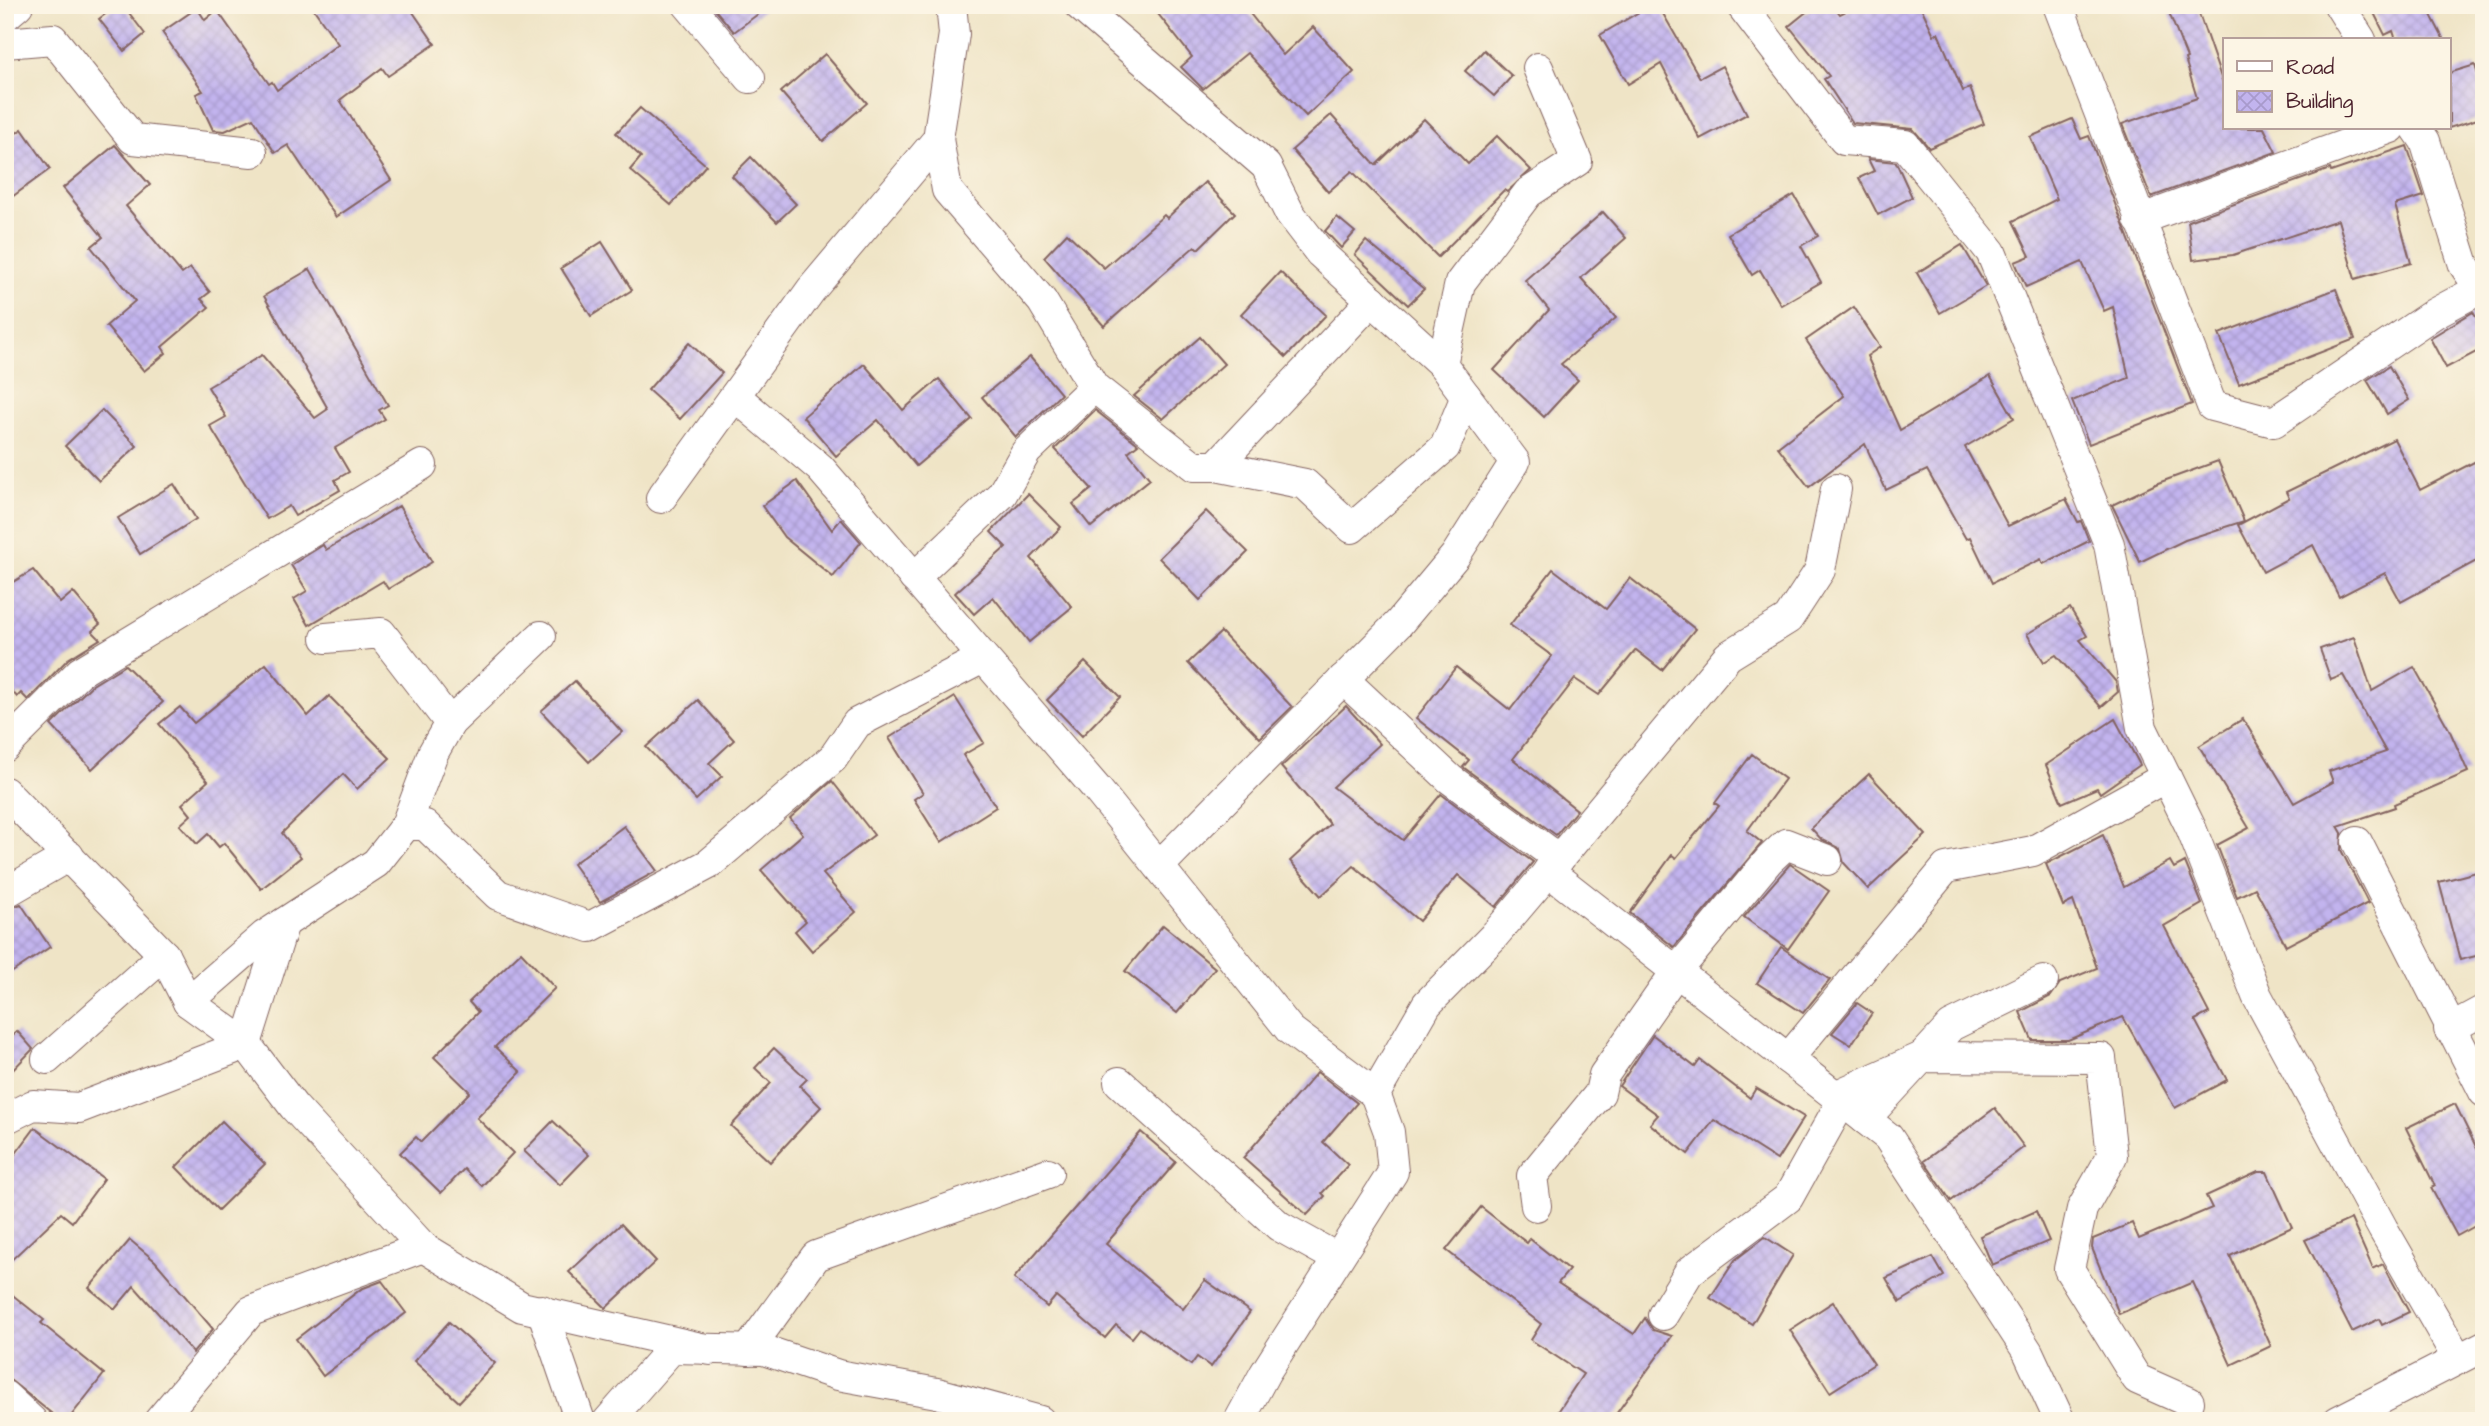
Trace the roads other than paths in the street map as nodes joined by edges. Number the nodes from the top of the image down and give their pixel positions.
1 (18, 5) edge
2 (688, 5) edge
3 (951, 5) edge
4 (1079, 5) edge
5 (1741, 5) edge
6 (2058, 5) edge
7 (2339, 5) edge
8 (5, 16) edge
9 (2360, 38) edge
10 (5, 43) edge
11 (1538, 68) dead end
12 (750, 78) dead end
13 (2386, 130) edge
14 (2417, 130) edge
15 (939, 139) junction
16 (252, 152) dead end
17 (2139, 220) junction
18 (2482, 292) edge
19 (1372, 300) junction
20 (1442, 364) junction
21 (1094, 387) junction
22 (735, 396) junction
23 (1466, 396) junction
24 (422, 465) dead end
25 (1216, 466) junction
26 (1836, 489) dead end
27 (661, 498) dead end
28 (914, 578) junction
29 (541, 636) dead end
30 (326, 638) dead end
31 (983, 657) junction
32 (1343, 679) junction
33 (450, 723) junction
34 (5, 747) edge
35 (2166, 777) junction
36 (5, 792) edge
37 (406, 825) junction
38 (2357, 842) dead end
39 (69, 856) junction
40 (1827, 860) dead end
41 (1553, 865) junction
42 (1159, 866) junction
43 (5, 893) edge
44 (284, 923) junction
45 (164, 955) junction
46 (1676, 972) junction
47 (2043, 981) dead end
48 (188, 1002) junction
49 (2484, 1010) edge
50 (2449, 1029) junction
51 (246, 1044) junction
52 (1922, 1057) junction
53 (47, 1059) dead end
54 (1788, 1059) junction
55 (1119, 1082) dead end
56 (2484, 1092) edge
57 (1375, 1094) junction
58 (1847, 1106) junction
59 (5, 1119) edge
60 (1048, 1173) dead end
61 (1536, 1206) dead end
62 (423, 1247) junction
63 (1337, 1258) junction
64 (542, 1310) junction
65 (1664, 1315) dead end
66 (710, 1350) junction
67 (748, 1350) junction
68 (2471, 1353) edge
69 (5, 1395) edge
70 (2189, 1402) dead end
71 (32, 1421) edge
72 (159, 1421) edge
73 (580, 1421) edge
74 (608, 1421) edge
75 (1040, 1421) edge
76 (1239, 1421) edge
77 (2060, 1421) edge
78 (2337, 1421) edge

1 - 8 street
2 - 12 street
3 - 15 street
4 - 19 street
5 - 35 street
6 - 17 street
7 - 9 street
10 - 16 street
11 - 20 street
13 - 17 street
14 - 18 street
15 - 21 street
15 - 22 street
17 - 18 street
19 - 20 street
19 - 25 street
20 - 23 street
21 - 25 street
21 - 28 street
22 - 27 street
22 - 28 street
23 - 25 street
23 - 32 street
24 - 34 street
26 - 41 street
28 - 31 street
29 - 33 street
30 - 33 street
31 - 37 street
31 - 42 street
32 - 41 street
32 - 42 street
33 - 37 street
35 - 54 street
35 - 68 street
36 - 39 street
37 - 44 street
38 - 50 street
39 - 43 street
39 - 45 street
40 - 46 street
41 - 46 street
41 - 57 street
42 - 57 street
44 - 48 street
44 - 51 street
45 - 48 street
45 - 53 street
46 - 54 street
46 - 61 street
47 - 52 street
48 - 51 street
49 - 50 street
50 - 56 street
51 - 59 street
51 - 62 street
52 - 58 street
52 - 70 street
54 - 58 street
55 - 63 street
57 - 63 street
58 - 65 street
58 - 77 street
60 - 67 street
62 - 64 street
62 - 72 street
63 - 76 street
64 - 66 street
64 - 73 street
66 - 67 street
66 - 74 street
67 - 75 street
68 - 78 street
69 - 71 street

